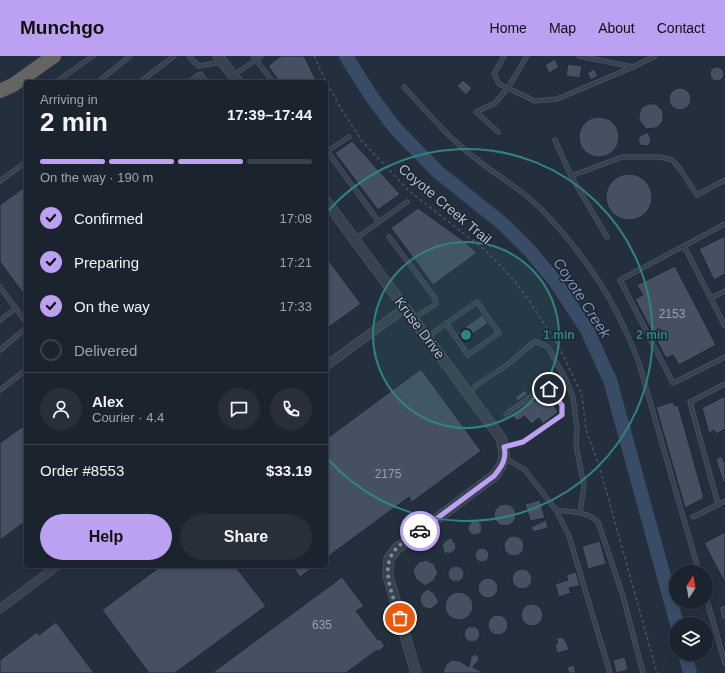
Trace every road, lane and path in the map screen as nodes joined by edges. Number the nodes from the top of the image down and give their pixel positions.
1 (54, 56) edge
2 (92, 56) edge
3 (130, 56) edge
4 (174, 56) edge
5 (189, 56) edge
6 (261, 56) edge
7 (314, 56) edge
8 (504, 56) edge
9 (526, 56) edge
10 (579, 56) edge
11 (655, 56) edge
12 (255, 58) edge
13 (220, 59) edge
14 (633, 67) junction
15 (236, 79) edge
16 (59, 80) edge
17 (100, 80) edge
18 (143, 80) edge
19 (192, 80) edge
20 (205, 80) edge
21 (272, 80) edge
22 (326, 80) edge
23 (328, 85) edge
24 (404, 87) dead end
25 (508, 88) junction
26 (1, 92) edge
27 (498, 132) dead end
28 (349, 137) dead end
29 (554, 140) dead end
30 (328, 151) edge
31 (328, 155) edge
32 (24, 163) edge
33 (571, 176) junction
34 (725, 180) edge
35 (0, 181) edge
36 (407, 202) dead end
37 (328, 204) edge
38 (379, 222) junction
39 (725, 224) edge
40 (389, 237) dead end
41 (607, 237) dead end
42 (355, 240) junction
43 (684, 246) junction
44 (1, 289) edge
45 (725, 291) edge
46 (711, 298) junction
47 (530, 302) dead end
48 (16, 308) junction
49 (405, 308) junction
50 (24, 319) edge
51 (414, 319) junction
52 (0, 320) edge
53 (446, 323) junction
54 (725, 326) edge
55 (24, 330) edge
56 (427, 337) junction
57 (0, 350) edge
58 (725, 357) edge
59 (328, 365) edge
60 (24, 372) edge
61 (725, 384) edge
62 (0, 390) edge
63 (468, 393) junction
64 (506, 414) dead end
65 (586, 430) dead end
66 (504, 447) junction
67 (505, 458) junction
68 (725, 501) edge
69 (718, 504) junction
70 (556, 510) junction
71 (580, 513) junction
72 (693, 517) dead end
73 (697, 565) edge
74 (54, 568) edge
75 (725, 608) edge
76 (0, 609) edge
77 (709, 609) edge
78 (725, 617) edge
79 (725, 663) edge
80 (416, 673) edge
81 (610, 673) edge
82 (643, 673) edge
83 (658, 673) edge

1 - 26 highway
2 - 16 lane
3 - 17 lane
4 - 18 lane
5 - 13 lane
6 - 12 lane
7 - 22 path, Coyote Creek Trail
8 - 25 lane
9 - 25 lane
10 - 14 lane
11 - 14 lane
12 - 15 lane
12 - 21 lane
13 - 15 street
14 - 25 lane
19 - 20 lane
23 - 47 path, Coyote Creek Trail
24 - 73 lane
25 - 27 lane
28 - 30 lane
29 - 33 lane
31 - 38 lane
32 - 35 lane
33 - 34 lane
33 - 41 lane
36 - 38 lane
37 - 42 street, Kruse Drive
38 - 42 lane
39 - 43 lane
40 - 51 lane
42 - 49 street, Kruse Drive
43 - 46 lane
43 - 58 lane
44 - 48 lane
45 - 46 lane
46 - 54 lane
48 - 50 lane
48 - 52 lane
49 - 51 street, Kruse Drive
49 - 59 street
51 - 56 street, Kruse Drive
53 - 53 lane
53 - 56 lane
55 - 57 lane
56 - 63 street, Kruse Drive
60 - 62 lane
61 - 69 lane
63 - 66 street, Kruse Drive
63 - 71 lane
64 - 66 lane
65 - 83 path
66 - 67 street, Kruse Drive
67 - 70 lane
67 - 80 street
68 - 69 lane
69 - 72 lane
70 - 71 lane
70 - 81 lane
71 - 82 lane
74 - 76 street
75 - 78 lane
77 - 79 lane

